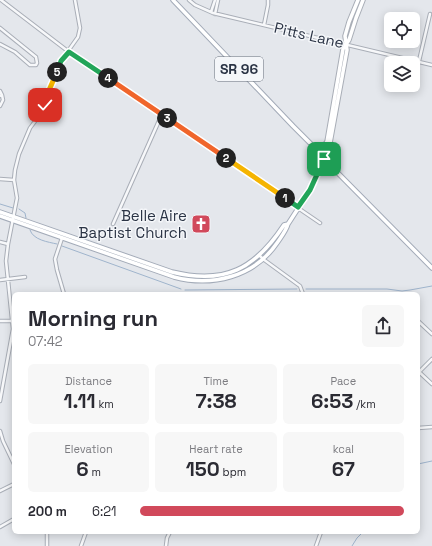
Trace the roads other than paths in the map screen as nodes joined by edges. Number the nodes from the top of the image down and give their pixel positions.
1 (1, 0) edge
2 (75, 0) edge
3 (173, 0) edge
4 (189, 0) edge
5 (217, 0) edge
6 (268, 0) edge
7 (358, 0) edge
8 (363, 0) edge
9 (211, 12) junction
10 (215, 14) junction
11 (430, 14) dead end
12 (264, 25) junction
13 (0, 28) edge
14 (0, 44) edge
15 (346, 44) junction
16 (69, 52) junction
17 (398, 56) edge
18 (420, 57) edge
19 (420, 61) edge
20 (432, 65) edge
21 (340, 80) junction
22 (0, 90) edge
23 (1, 95) edge
24 (46, 97) junction
25 (43, 104) junction
26 (0, 106) edge
27 (162, 114) junction
28 (327, 142) junction
29 (314, 147) junction
30 (324, 159) junction
31 (332, 168) junction
32 (319, 170) junction
33 (0, 179) edge
34 (14, 180) junction
35 (298, 207) junction
36 (0, 212) edge
37 (0, 216) edge
38 (13, 218) junction
39 (320, 223) dead end
40 (113, 224) dead end
41 (62, 238) junction
42 (0, 242) edge
43 (8, 244) junction
44 (261, 257) junction
45 (432, 268) edge
46 (25, 277) dead end
47 (8, 279) junction
48 (0, 280) edge
49 (63, 292) edge
50 (303, 292) edge
51 (12, 307) edge
52 (0, 321) edge
53 (12, 321) edge
54 (420, 323) edge
55 (432, 334) edge
56 (12, 337) edge
57 (10, 352) joint
58 (432, 359) edge
59 (420, 370) edge
60 (420, 374) edge
61 (432, 384) edge
62 (0, 401) edge
63 (432, 427) edge
64 (420, 428) edge
65 (0, 432) edge
66 (12, 451) edge
67 (9, 452) junction
68 (12, 459) edge
69 (12, 485) edge
70 (0, 491) edge
71 (12, 520) edge
72 (0, 527) edge
73 (47, 534) edge
74 (85, 534) edge
75 (169, 534) edge
76 (320, 534) edge
77 (47, 546) edge
78 (81, 546) edge
79 (166, 546) edge
80 (316, 546) edge

1 - 16 street
2 - 16 street
3 - 29 main road, SR 96
4 - 9 street, Pitts Lane
5 - 9 street
5 - 10 street
6 - 12 street
7 - 15 main road
8 - 15 main road
9 - 10 street, Pitts Lane
10 - 12 street, Pitts Lane
11 - 18 street
12 - 15 street, Pitts Lane
13 - 14 street
15 - 17 street, Pitts Lane
15 - 21 main road
16 - 24 street
16 - 27 street
19 - 20 street, Pitts Lane
21 - 28 main road
21 - 30 main road
22 - 23 street
23 - 26 street
24 - 25 street
24 - 25 street
25 - 34 street
27 - 35 street
27 - 40 street
28 - 29 main road
28 - 30 main road
29 - 30 main road, SR 96
30 - 31 main road, SR 96
30 - 32 main road
31 - 32 main road
31 - 45 main road, SR 96
32 - 35 main road
33 - 34 street
34 - 38 street
35 - 39 street
35 - 44 main road
36 - 38 main road
37 - 38 main road
38 - 41 main road
38 - 43 street
38 - 44 main road
41 - 44 main road
41 - 49 street
42 - 43 street
43 - 47 street
44 - 50 street
46 - 47 street
47 - 48 street
47 - 51 street
52 - 53 street
54 - 55 street
56 - 57 street
57 - 62 street
58 - 59 street
60 - 61 street
63 - 64 street
65 - 67 street
66 - 67 street
67 - 68 street
69 - 70 street
71 - 72 street
73 - 77 street
74 - 78 street
75 - 79 street
76 - 80 street

